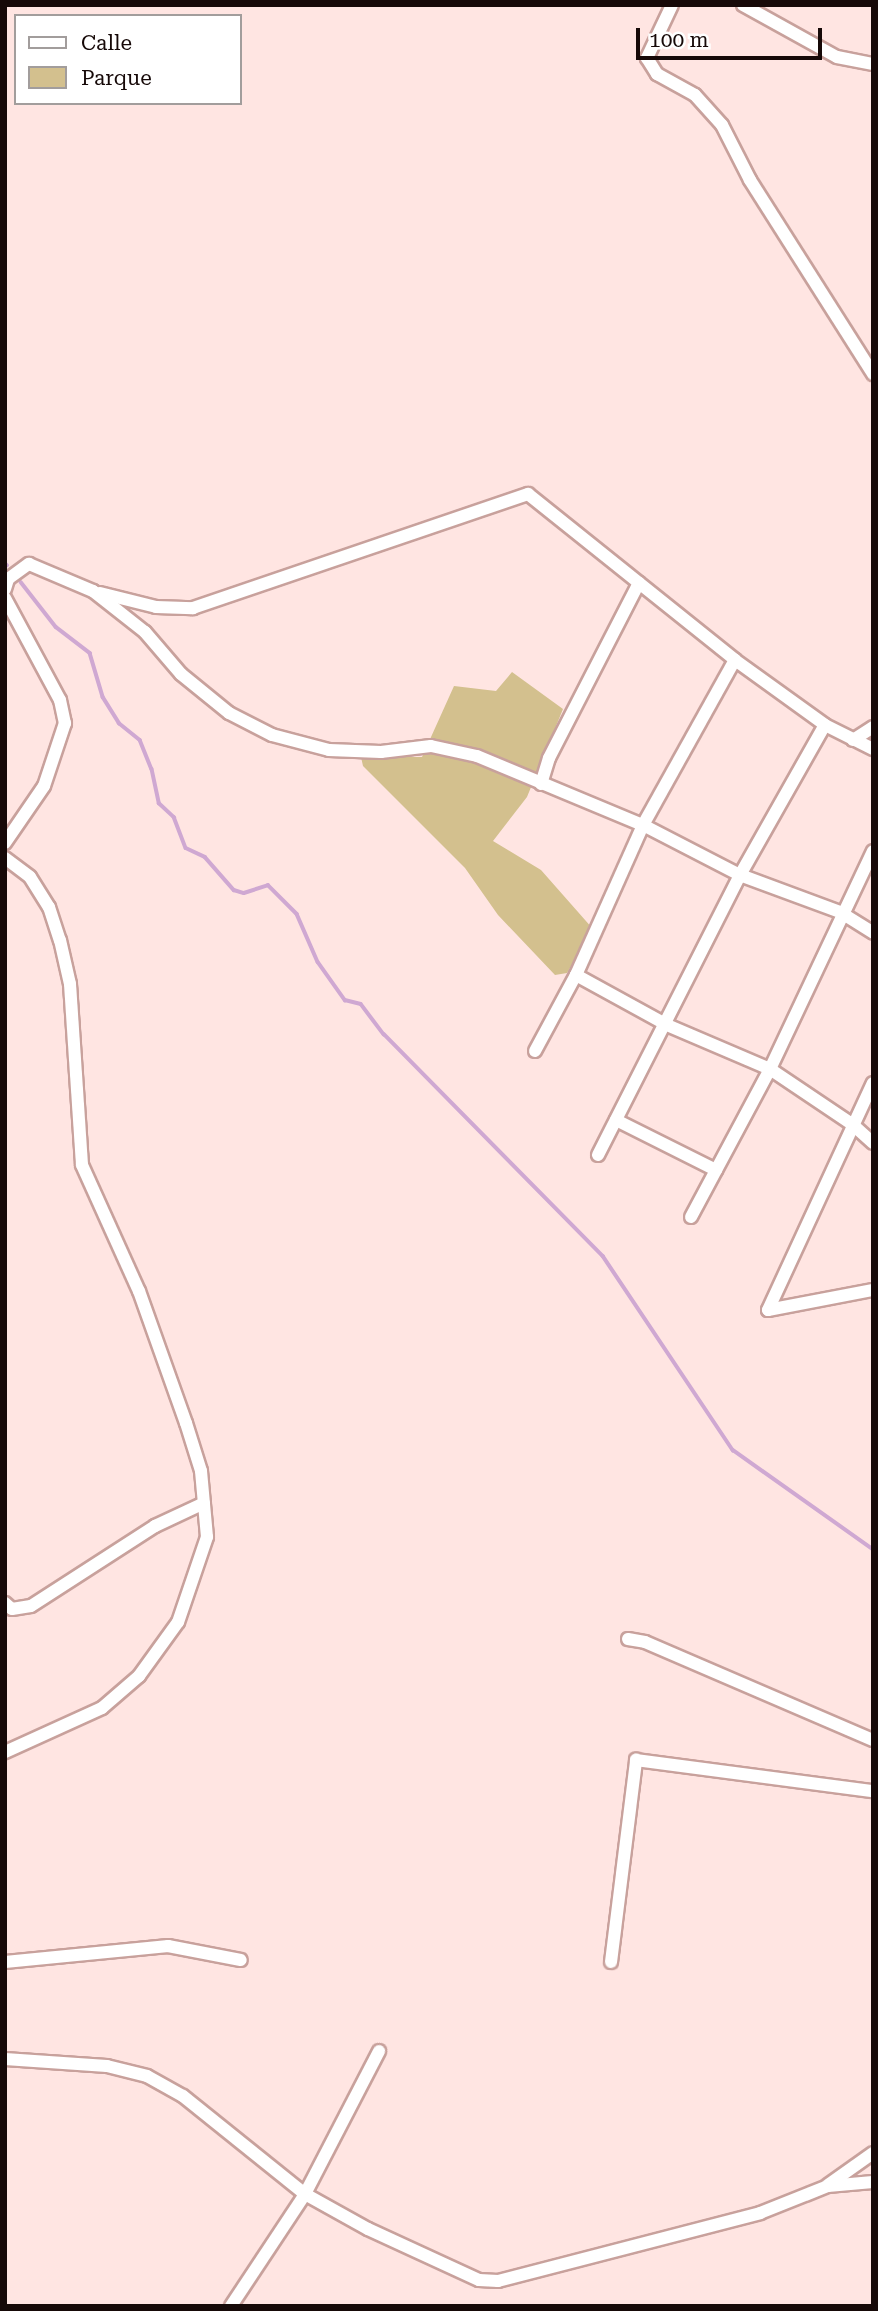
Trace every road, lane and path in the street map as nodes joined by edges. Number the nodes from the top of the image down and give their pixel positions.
1 (672, 5) edge
2 (743, 5) edge
3 (873, 64) edge
4 (873, 374) edge
5 (639, 583) junction
6 (5, 589) edge
7 (93, 591) junction
8 (5, 598) edge
9 (735, 660) junction
10 (825, 725) junction
11 (873, 727) edge
12 (853, 740) junction
13 (873, 748) edge
14 (541, 784) junction
15 (643, 825) junction
16 (5, 843) edge
17 (873, 850) edge
18 (5, 858) edge
19 (740, 875) junction
20 (840, 912) junction
21 (873, 933) edge
22 (576, 975) junction
23 (667, 1025) junction
24 (535, 1051) dead end
25 (770, 1069) junction
26 (873, 1083) edge
27 (616, 1120) junction
28 (852, 1124) junction
29 (873, 1143) edge
30 (598, 1154) dead end
31 (716, 1170) junction
32 (691, 1217) dead end
33 (873, 1290) edge
34 (204, 1503) junction
35 (6, 1605) edge
36 (628, 1639) dead end
37 (873, 1741) edge
38 (5, 1752) edge
39 (873, 1791) edge
40 (242, 1960) dead end
41 (5, 1962) edge
42 (611, 1962) dead end
43 (379, 2051) dead end
44 (5, 2059) edge
45 (873, 2153) edge
46 (873, 2182) edge
47 (828, 2186) junction
48 (305, 2194) junction
49 (232, 2306) edge

1 - 4 street
2 - 3 street
5 - 7 street
5 - 9 street
5 - 14 street
6 - 7 street
7 - 14 street
8 - 16 street
9 - 10 street
9 - 15 street
10 - 12 street
10 - 19 street
11 - 12 street
12 - 13 street
14 - 15 street
15 - 19 street
15 - 22 street
17 - 20 street
18 - 34 street
19 - 20 street
19 - 23 street
20 - 21 street
20 - 25 street
22 - 23 street
22 - 24 street
23 - 25 street
23 - 27 street
25 - 28 street
25 - 31 street
26 - 28 street
27 - 30 street
27 - 31 street
28 - 29 street
28 - 33 street
31 - 32 street
34 - 35 street
34 - 38 street
36 - 37 street
39 - 42 street
40 - 41 street
43 - 48 street
44 - 48 street
45 - 47 street
46 - 47 street
47 - 48 street
48 - 49 street

